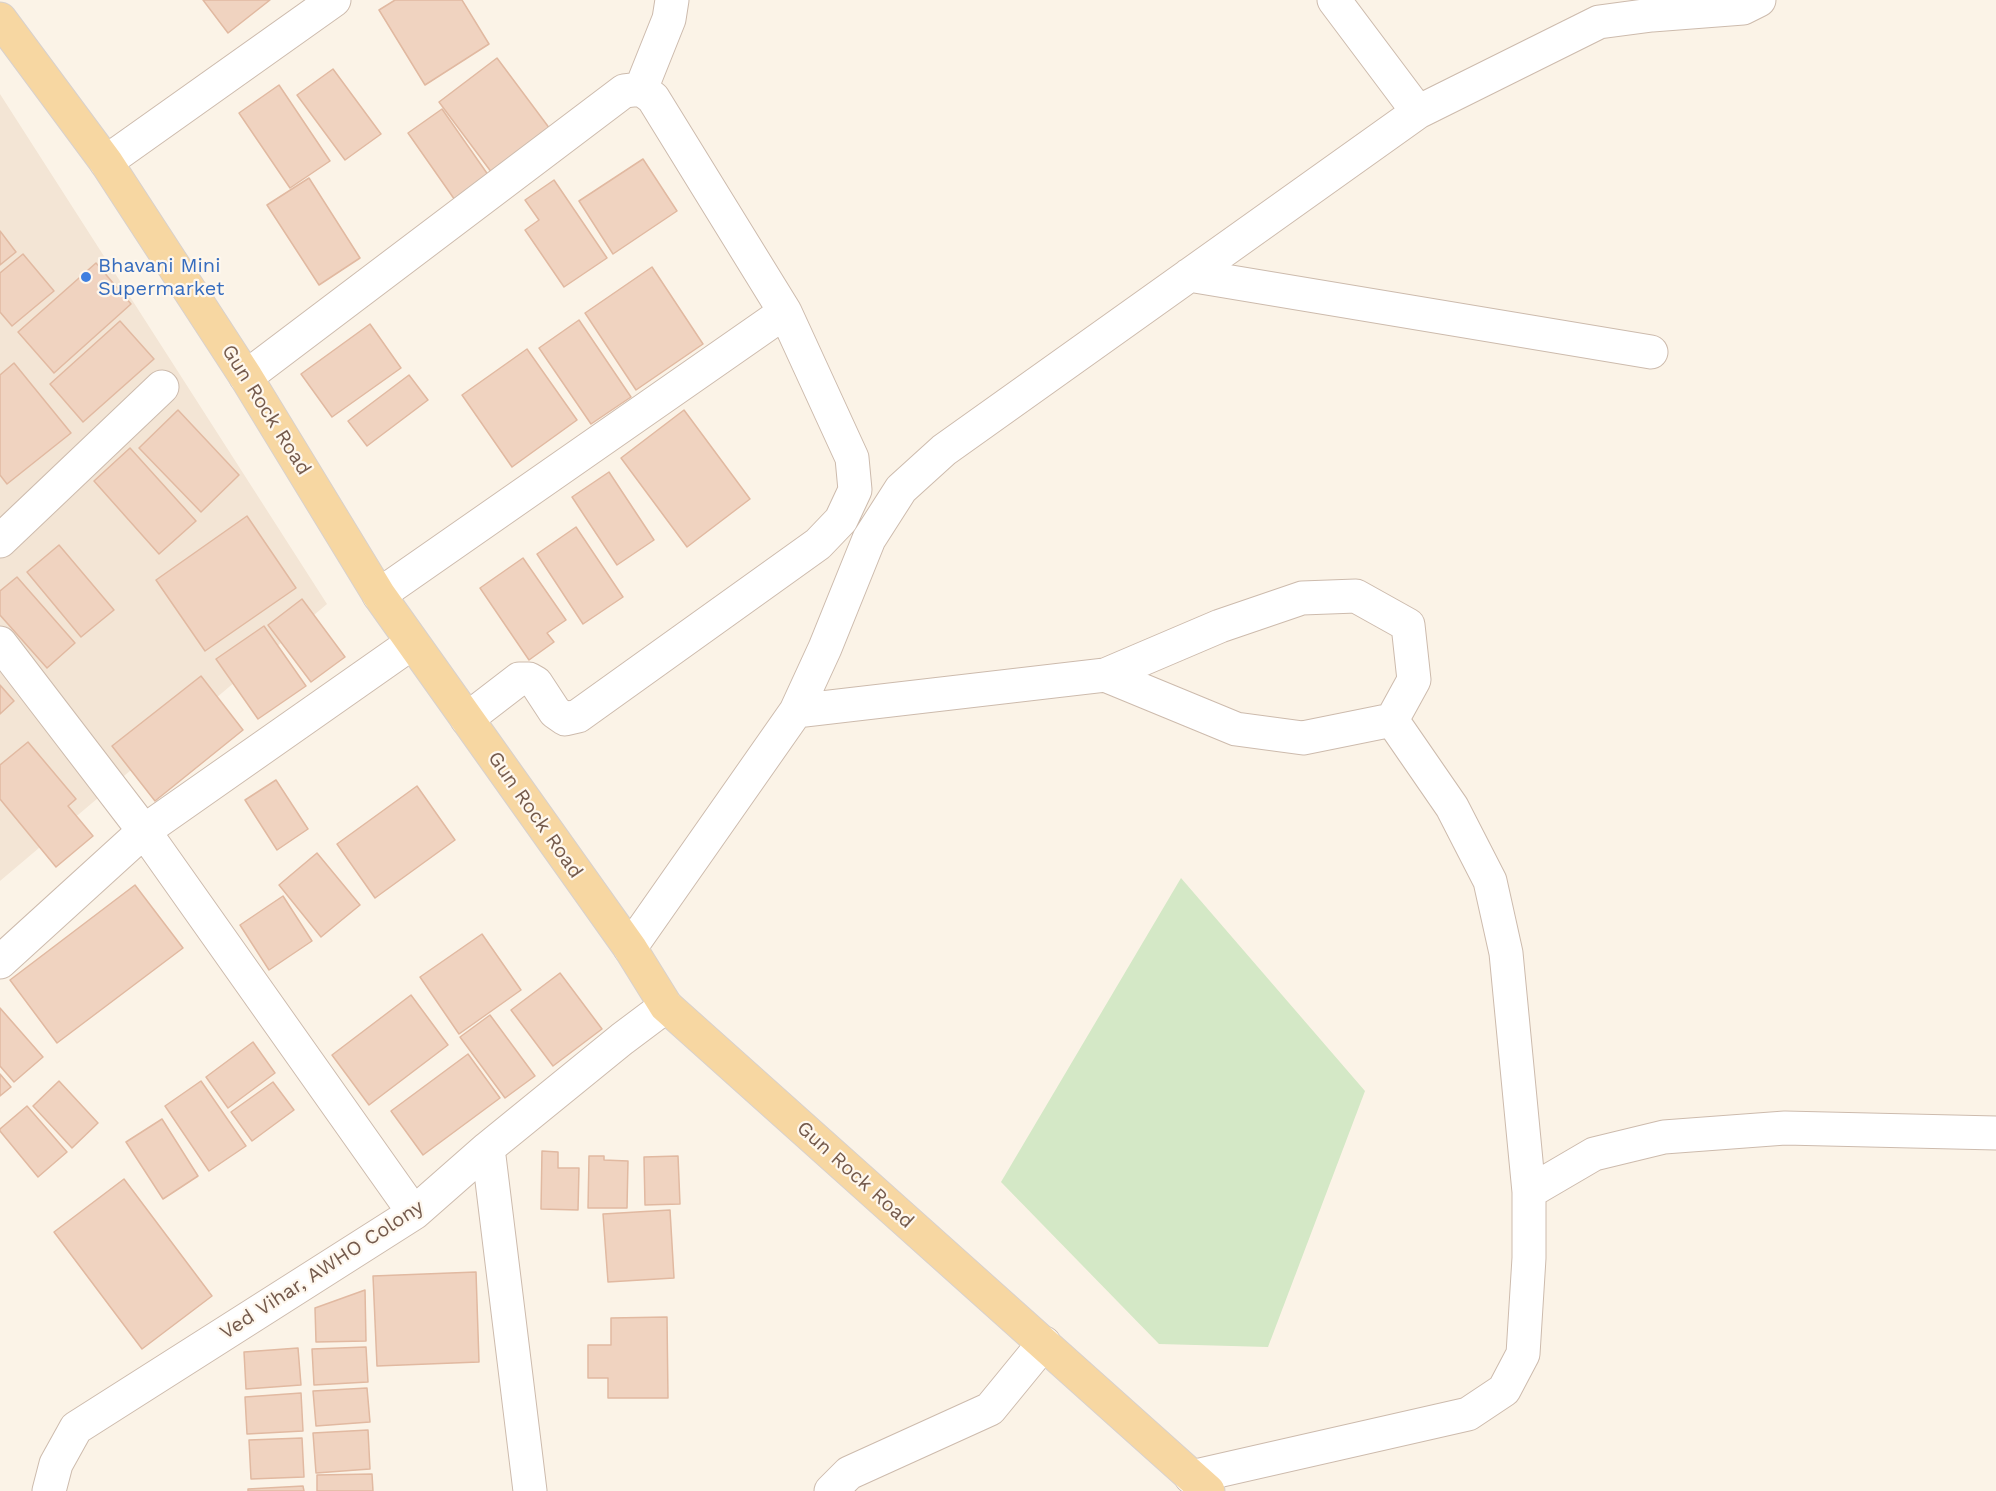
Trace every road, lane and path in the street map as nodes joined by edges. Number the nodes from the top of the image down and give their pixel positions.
1 (334, 0) edge
2 (672, 0) edge
3 (1334, 0) edge
4 (1759, 0) edge
5 (0, 19) edge
6 (641, 89) junction
7 (1418, 112) junction
8 (106, 162) junction
9 (1189, 275) junction
10 (785, 312) junction
11 (1650, 352) dead end
12 (246, 377) junction
13 (162, 387) dead end
14 (0, 541) edge
15 (379, 594) junction
16 (0, 643) edge
17 (412, 643) junction
18 (1105, 675) junction
19 (796, 711) junction
20 (467, 719) junction
21 (1392, 720) junction
22 (144, 831) junction
23 (630, 948) junction
24 (0, 962) edge
25 (666, 1006) junction
26 (1996, 1133) edge
27 (488, 1148) junction
28 (1529, 1192) junction
29 (414, 1213) junction
30 (1044, 1343) junction
31 (1200, 1484) edge
32 (59, 1488) edge
33 (530, 1491) edge
34 (831, 1491) edge

1 - 8 street
2 - 6 street
3 - 7 street
4 - 7 street
5 - 8 main road, Gun Rock Road
6 - 10 street
6 - 12 street
7 - 9 street
8 - 12 main road, Gun Rock Road
9 - 11 street
9 - 19 street
10 - 15 street
10 - 20 street
12 - 15 main road, Gun Rock Road
13 - 14 street
15 - 17 main road, Gun Rock Road
16 - 22 street
17 - 20 main road, Gun Rock Road
17 - 22 street
18 - 19 street
18 - 21 street
18 - 21 street
19 - 23 street
20 - 23 main road, Gun Rock Road
21 - 28 street
22 - 24 street
22 - 29 street
23 - 25 main road, Gun Rock Road
25 - 27 street, Ved Vihar, AWHO Colony
25 - 30 main road, Gun Rock Road
26 - 28 street
27 - 29 street, Ved Vihar, AWHO Colony
27 - 33 street
28 - 31 street
29 - 32 street, Ved Vihar, AWHO Colony
30 - 31 main road, Gun Rock Road
30 - 34 street

